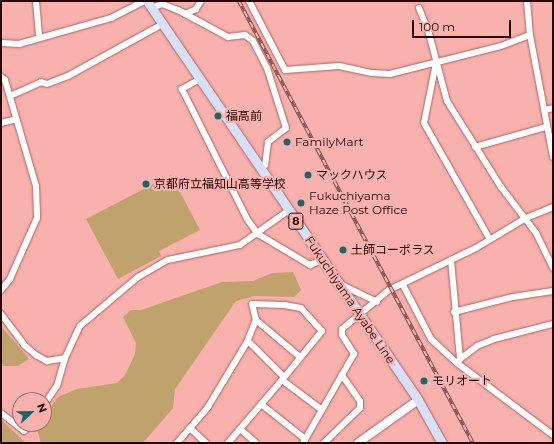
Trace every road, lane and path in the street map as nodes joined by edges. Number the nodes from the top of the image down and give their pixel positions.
1 (36, 1) edge
2 (201, 1) edge
3 (249, 1) edge
4 (527, 1) edge
5 (148, 3) edge
6 (168, 4) edge
7 (419, 8) dead end
8 (185, 14) junction
9 (157, 27) dead end
10 (530, 35) junction
11 (39, 38) junction
12 (1, 43) edge
13 (436, 63) junction
14 (1, 77) edge
15 (200, 79) junction
16 (10, 96) junction
17 (553, 108) edge
18 (545, 110) junction
19 (17, 119) junction
20 (1, 123) edge
21 (546, 127) junction
22 (475, 147) junction
23 (553, 157) edge
24 (260, 168) junction
25 (553, 207) edge
26 (289, 210) junction
27 (526, 218) junction
28 (258, 234) junction
29 (489, 238) junction
30 (322, 260) junction
31 (451, 260) junction
32 (553, 266) edge
33 (339, 284) junction
34 (403, 285) junction
35 (1, 290) edge
36 (553, 291) edge
37 (377, 302) junction
38 (454, 312) junction
39 (1, 314) edge
40 (360, 314) junction
41 (256, 320) junction
42 (553, 324) edge
43 (248, 341) junction
44 (300, 357) junction
45 (65, 358) junction
46 (458, 361) junction
47 (342, 375) junction
48 (283, 378) junction
49 (52, 393) edge
50 (418, 400) junction
51 (261, 404) junction
52 (322, 410) junction
53 (1, 413) edge
54 (12, 422) edge
55 (190, 428) junction
56 (240, 429) junction
57 (553, 435) edge
58 (304, 441) edge
59 (177, 443) edge
60 (206, 443) edge
61 (228, 443) edge
62 (256, 443) edge
63 (324, 443) edge
64 (358, 443) edge
65 (442, 443) edge

1 - 11 street
2 - 8 street
3 - 13 street
4 - 10 street
5 - 6 street
5 - 11 street
5 - 15 main road, Fukuchiyama Ayabe Line / 8
6 - 8 street
7 - 13 street
8 - 24 street
9 - 16 street
10 - 13 street
10 - 18 street
11 - 12 street
13 - 22 street
13 - 29 street
14 - 16 street
15 - 24 main road, Fukuchiyama Ayabe Line / 8
15 - 28 street
16 - 19 street
17 - 18 street
18 - 21 street
19 - 20 street
19 - 35 street
21 - 22 street
21 - 23 street
22 - 27 street
24 - 26 main road, Fukuchiyama Ayabe Line / 8
25 - 27 street
26 - 28 street
26 - 30 main road, Fukuchiyama Ayabe Line / 8
27 - 29 street
27 - 32 street
28 - 30 street
28 - 45 street
29 - 31 street
30 - 33 main road, Fukuchiyama Ayabe Line / 8
31 - 34 street
31 - 38 street
33 - 37 street
33 - 40 main road, Fukuchiyama Ayabe Line / 8
34 - 37 street
34 - 46 street
36 - 38 street
37 - 40 street
38 - 46 street
39 - 45 street
40 - 47 street
40 - 50 main road, Fukuchiyama Ayabe Line / 8
41 - 43 street
41 - 44 street
41 - 44 street
42 - 46 street
43 - 48 street
43 - 55 street
44 - 48 street
45 - 49 street
46 - 57 street
47 - 52 street
47 - 63 street
48 - 51 street
48 - 52 street
50 - 64 street
50 - 65 main road, Fukuchiyama Ayabe Line / 8
51 - 56 street
51 - 58 street
52 - 58 street
53 - 54 street
55 - 59 street
55 - 60 street
56 - 61 street
56 - 62 street

